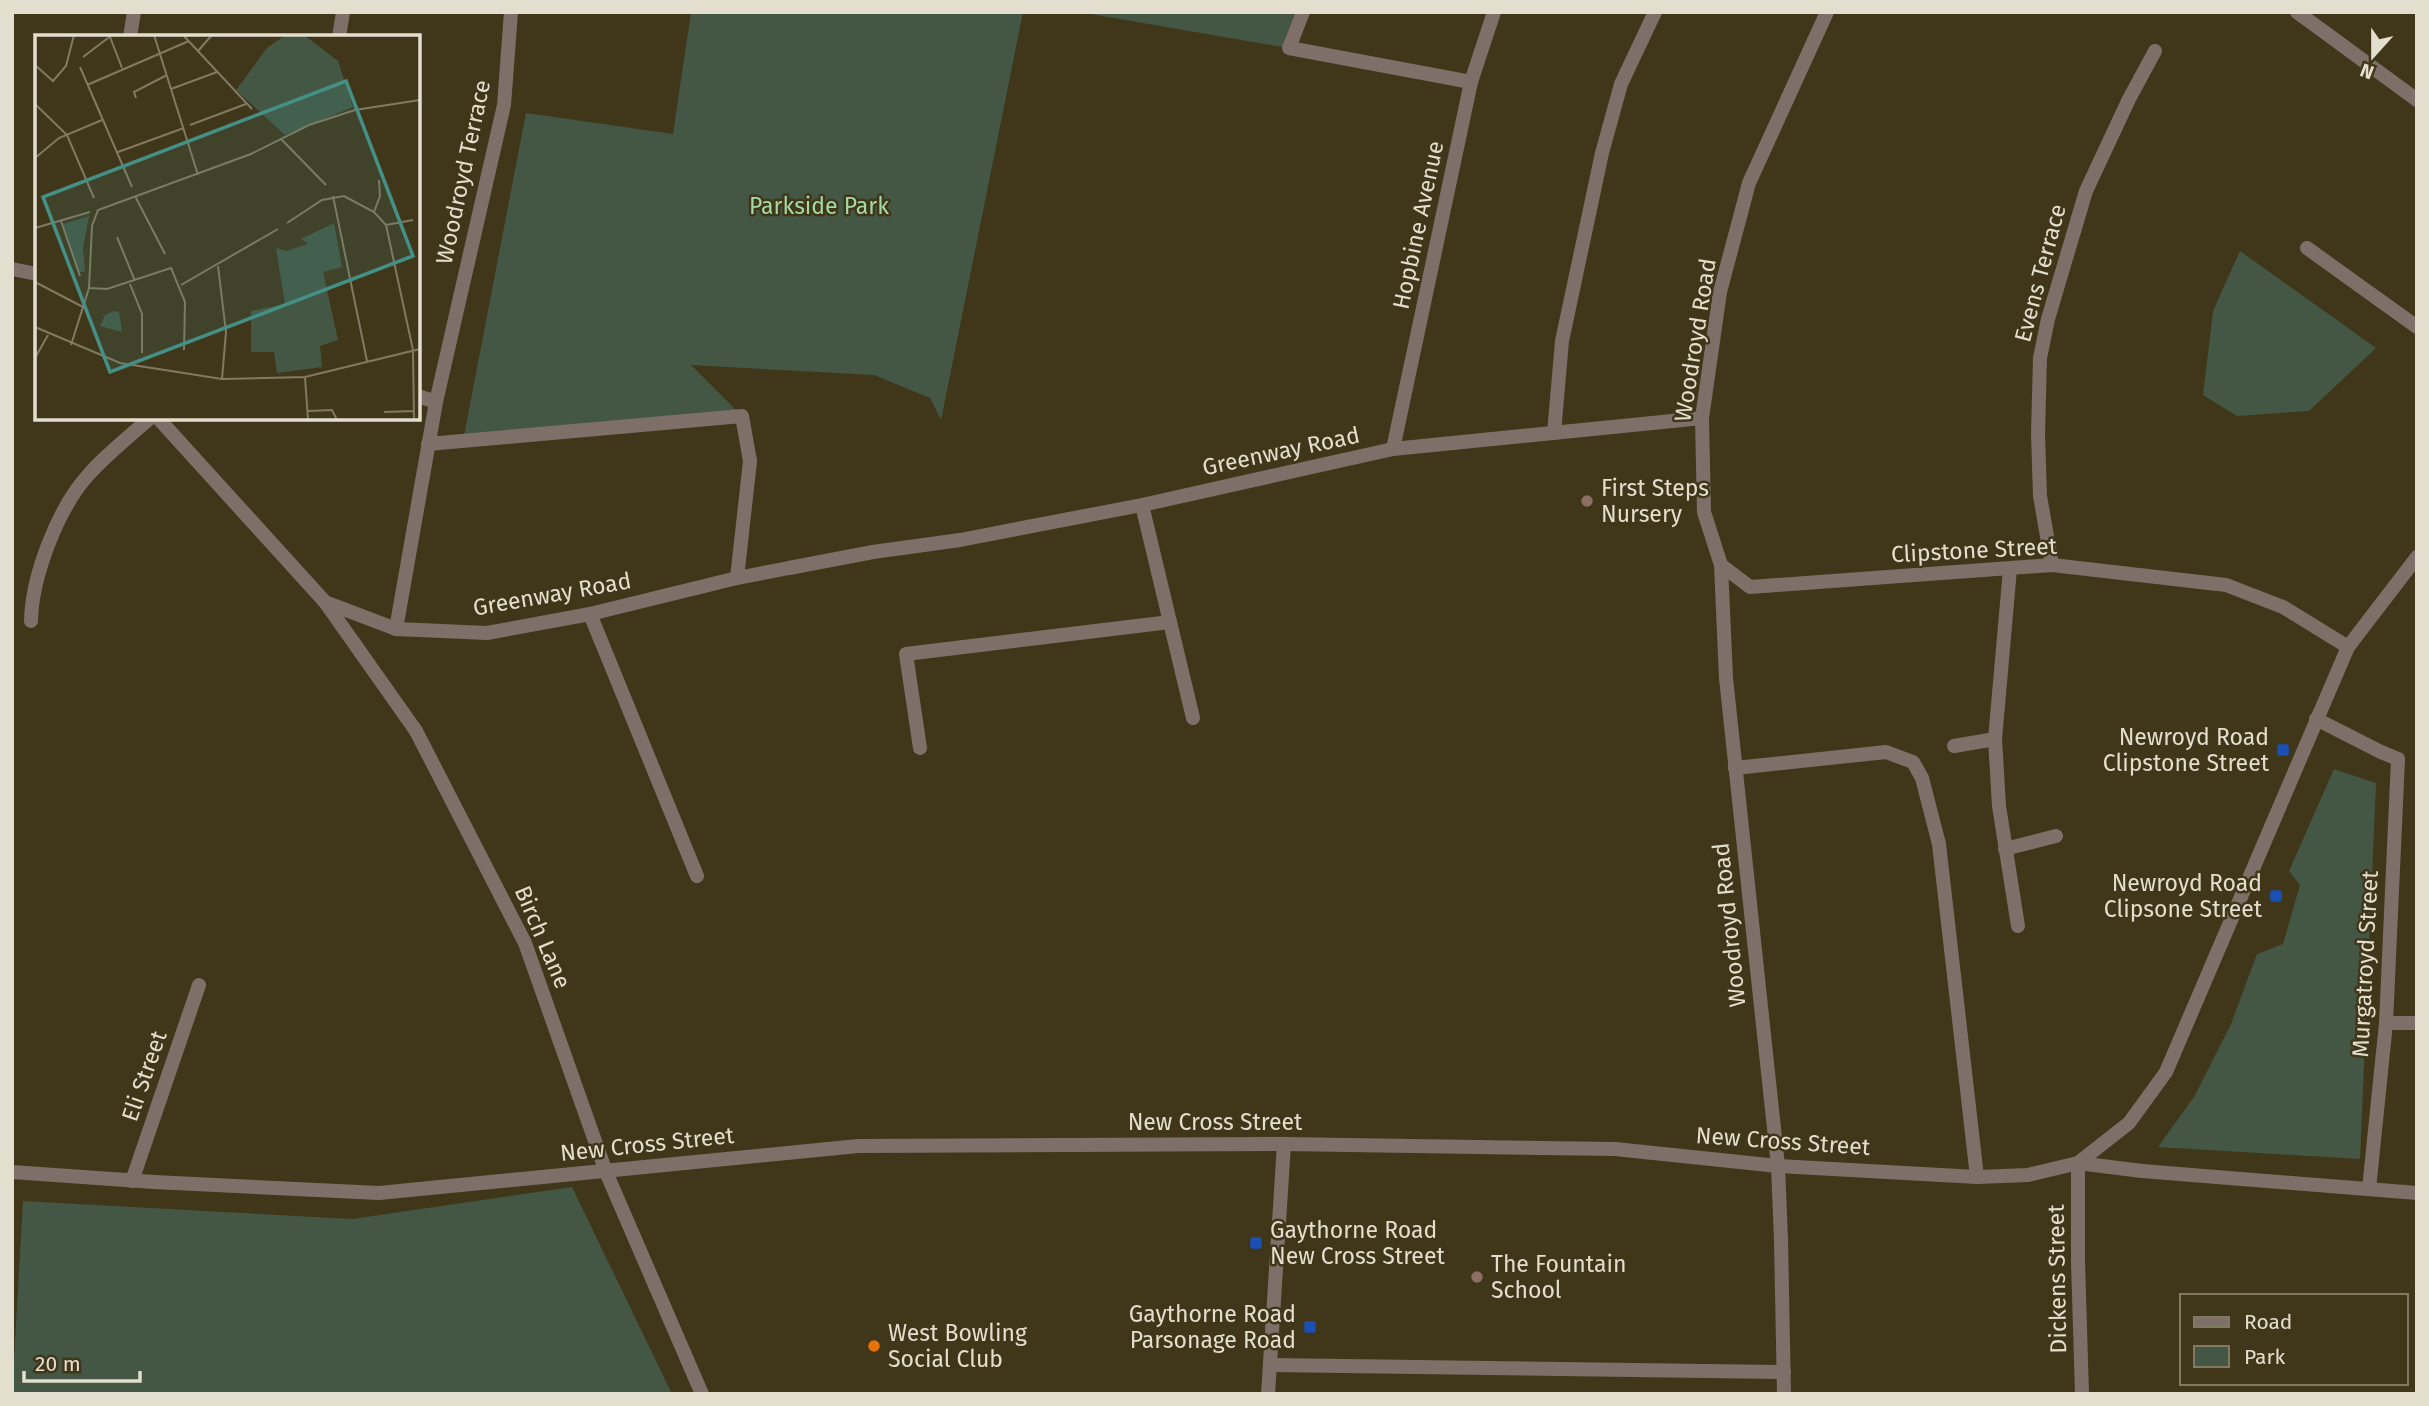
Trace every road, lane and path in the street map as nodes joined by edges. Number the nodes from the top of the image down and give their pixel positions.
1 (134, 12) edge
2 (343, 12) edge
3 (511, 12) edge
4 (1303, 12) edge
5 (1494, 12) edge
6 (1655, 12) edge
7 (1826, 12) edge
8 (2297, 12) edge
9 (130, 35) edge
10 (339, 35) edge
11 (2155, 51) dead end
12 (1471, 82) junction
13 (2417, 100) edge
14 (2307, 248) dead end
15 (12, 269) edge
16 (35, 274) edge
17 (2417, 327) edge
18 (420, 397) edge
19 (436, 402) junction
20 (1702, 418) junction
21 (148, 420) edge
22 (160, 420) edge
23 (1555, 433) junction
24 (428, 444) junction
25 (1393, 449) junction
26 (1142, 505) junction
27 (2417, 557) edge
28 (1721, 565) junction
29 (2052, 565) junction
30 (2011, 569) junction
31 (737, 578) junction
32 (325, 602) junction
33 (590, 614) junction
34 (30, 621) dead end
35 (1170, 622) junction
36 (396, 629) junction
37 (2347, 647) junction
38 (1193, 718) dead end
39 (2316, 719) junction
40 (1994, 739) junction
41 (1954, 746) dead end
42 (920, 748) dead end
43 (1735, 768) junction
44 (2056, 836) dead end
45 (2005, 849) junction
46 (697, 876) dead end
47 (2018, 926) dead end
48 (200, 985) dead end
49 (2386, 1023) junction
50 (2417, 1023) edge
51 (1284, 1144) junction
52 (2078, 1163) junction
53 (1778, 1166) junction
54 (606, 1171) junction
55 (12, 1172) edge
56 (1978, 1177) junction
57 (132, 1181) junction
58 (2369, 1189) junction
59 (2417, 1193) edge
60 (1270, 1366) junction
61 (1784, 1372) junction
62 (702, 1394) edge
63 (1268, 1394) edge
64 (1784, 1394) edge
65 (2082, 1394) edge

1 - 9 street
2 - 10 street
3 - 19 street, Woodroyd Terrace
4 - 12 street
5 - 12 street, Hopbine Avenue
6 - 23 street
7 - 20 street, Woodroyd Road
8 - 13 street
11 - 29 street, Evens Terrace
12 - 25 street, Hopbine Avenue
14 - 17 street
15 - 16 street
18 - 19 street
19 - 24 street, Woodroyd Terrace
20 - 23 street, Greenway Road
20 - 28 street, Woodroyd Road
21 - 34 street
22 - 32 street
23 - 25 street, Greenway Road
24 - 31 street
24 - 36 street, Woodroyd Terrace
25 - 26 street, Greenway Road
26 - 31 street, Greenway Road
26 - 35 street
27 - 37 street
28 - 30 street, Clipstone Street
28 - 43 street, Woodroyd Road
29 - 30 street, Clipstone Street
29 - 37 street, Clipstone Street
30 - 40 street
31 - 33 street, Greenway Road
32 - 36 street, Greenway Road
32 - 54 street, Birch Lane
33 - 36 street, Greenway Road
33 - 46 street
35 - 38 street
35 - 42 street
37 - 39 street
39 - 49 street, Murgatroyd Street
39 - 52 street
40 - 41 street
40 - 45 street
43 - 53 street, Woodroyd Road
43 - 56 street
44 - 45 street
45 - 47 street
48 - 57 street, Eli Street
49 - 50 street
49 - 58 street, Murgatroyd Street
51 - 53 street, New Cross Street
51 - 54 street, New Cross Street
51 - 60 street
52 - 56 street, New Cross Street
52 - 58 street, New Cross Street
52 - 65 street, Dickens Street
53 - 56 street, New Cross Street
53 - 61 street, Woodroyd Road
54 - 57 street, New Cross Street
54 - 62 street, Birch Lane
55 - 57 street, New Cross Street
58 - 59 street, New Cross Street
60 - 61 street
60 - 63 street
61 - 64 street

